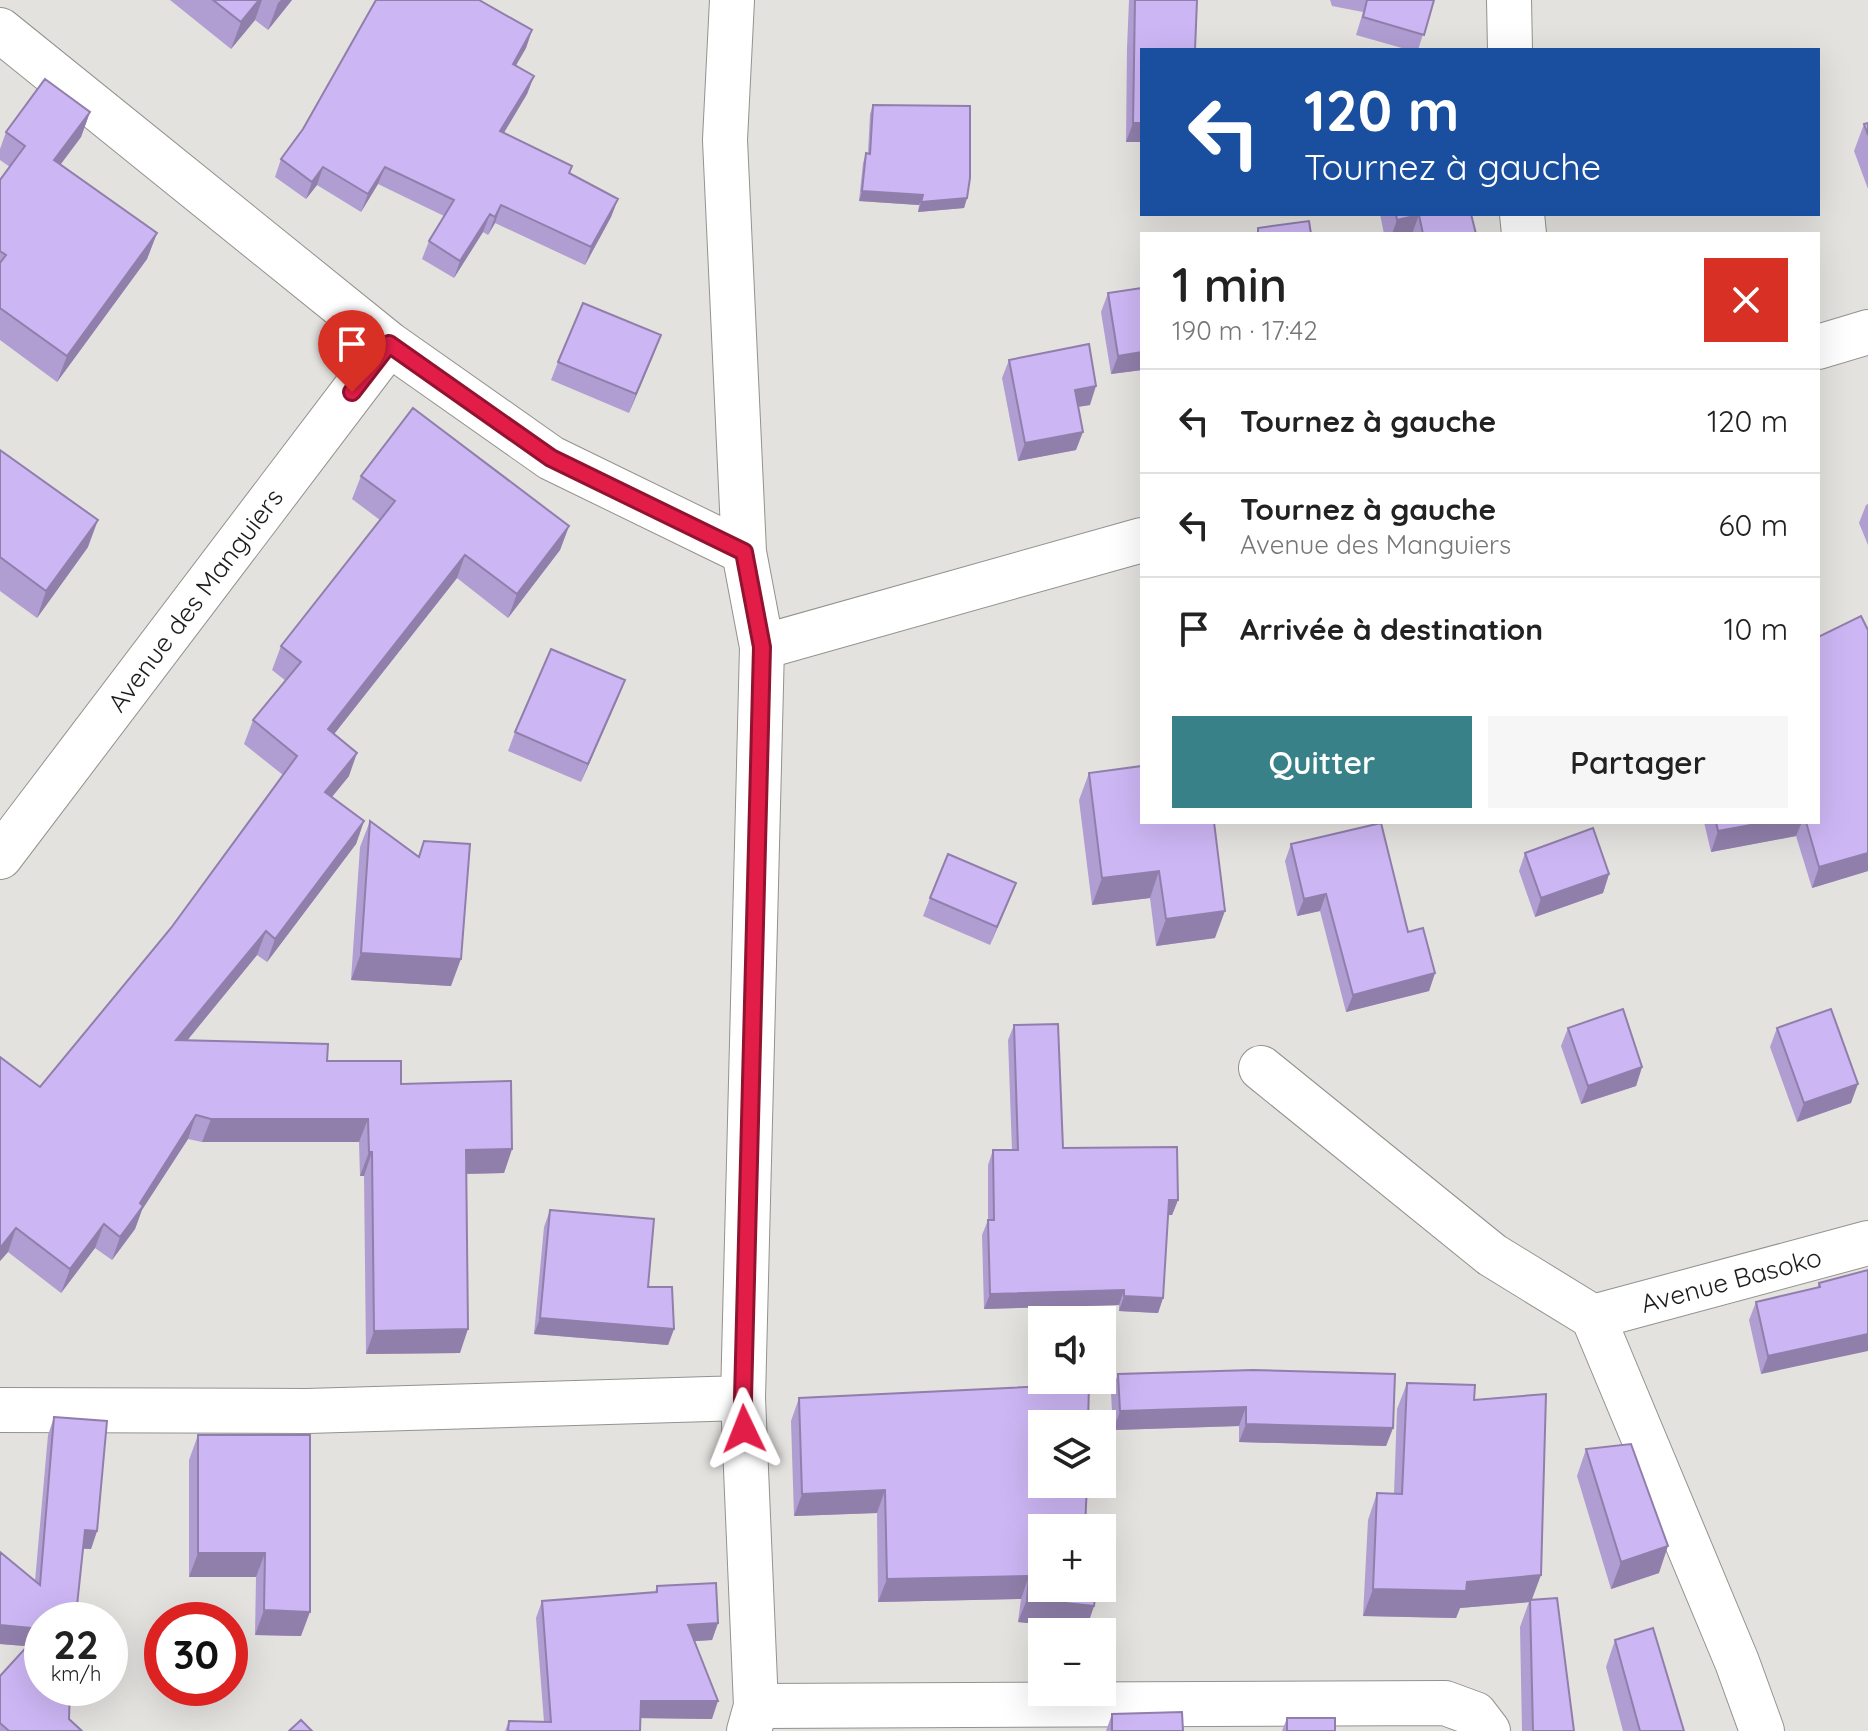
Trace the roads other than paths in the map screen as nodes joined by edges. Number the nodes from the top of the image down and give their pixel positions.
1 (732, 0) edge
2 (1509, 0) edge
3 (0, 30) edge
4 (1510, 48) edge
5 (1868, 332) edge
6 (389, 344) junction
7 (1820, 346) edge
8 (1140, 541) edge
9 (744, 552) junction
10 (762, 647) junction
11 (0, 857) edge
12 (1261, 1068) dead end
13 (1868, 1243) edge
14 (1593, 1317) junction
15 (743, 1398) junction
16 (0, 1410) edge
17 (753, 1718) edge
18 (1488, 1731) edge
19 (1762, 1731) edge

1 - 9 street
2 - 4 street
3 - 6 street
5 - 7 street
6 - 9 street
6 - 11 street, Avenue des Manguiers
8 - 10 street
9 - 10 street
10 - 15 street
12 - 14 street
13 - 14 street, Avenue Basoko
14 - 19 street
15 - 16 street
15 - 17 street
17 - 18 street

